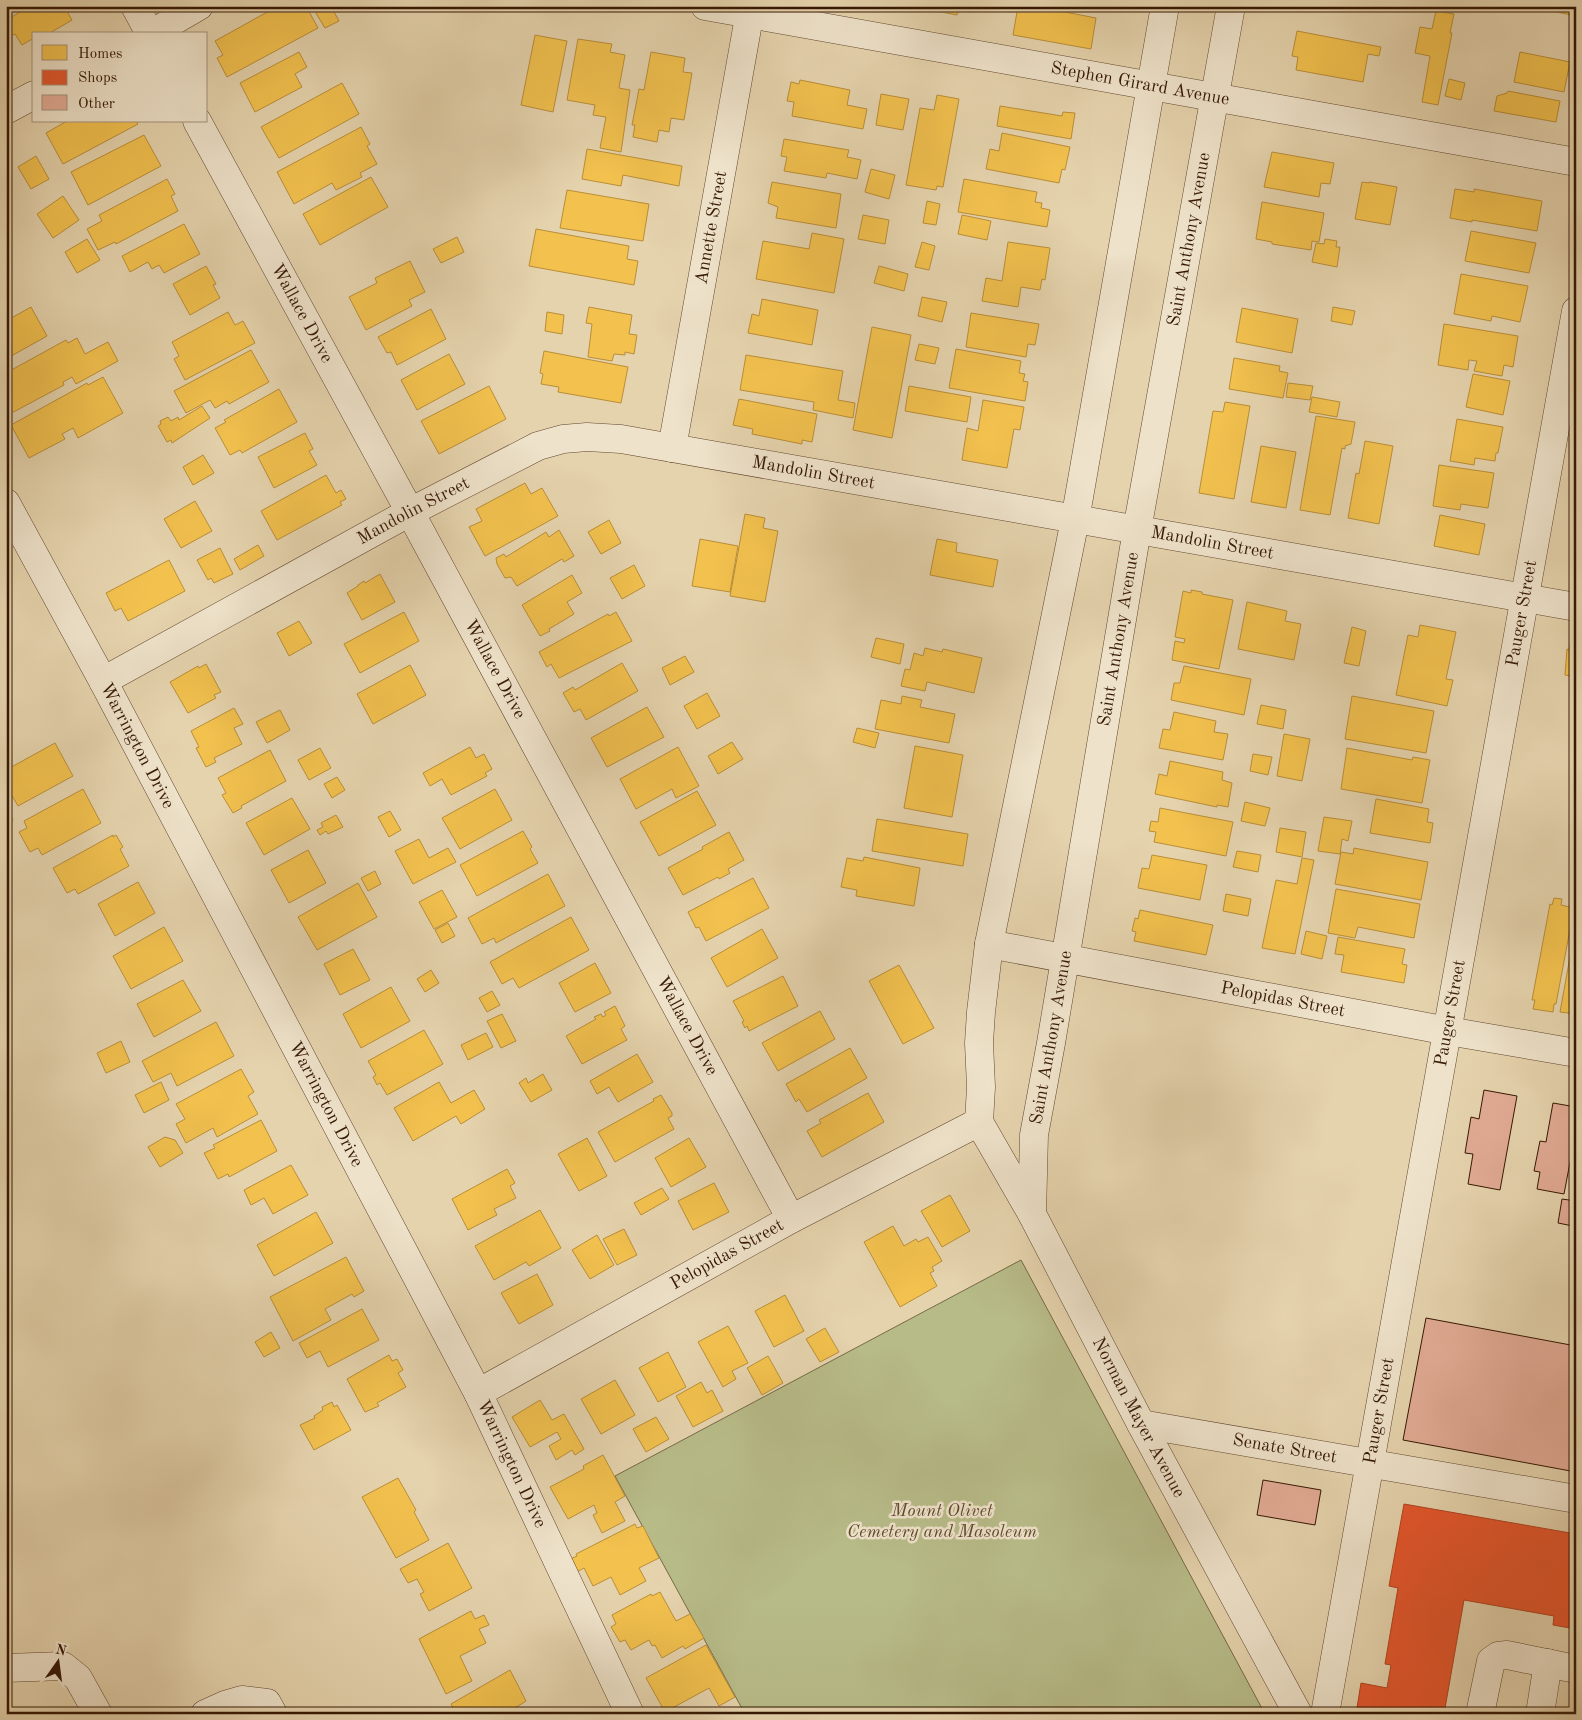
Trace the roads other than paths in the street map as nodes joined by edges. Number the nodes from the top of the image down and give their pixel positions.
1 (135, 6) edge
2 (199, 6) edge
3 (705, 6) edge
4 (1165, 6) edge
5 (1231, 6) edge
6 (750, 10) edge
7 (149, 32) edge
8 (154, 32) edge
9 (1151, 86) junction
10 (32, 96) edge
11 (1215, 97) junction
12 (6, 110) edge
13 (198, 122) edge
14 (1576, 162) edge
15 (1576, 311) edge
16 (672, 448) junction
17 (6, 503) edge
18 (410, 512) junction
19 (1075, 520) junction
20 (1137, 530) junction
21 (1525, 598) junction
22 (1576, 607) edge
23 (103, 681) junction
24 (989, 944) junction
25 (1065, 959) junction
26 (1448, 1031) junction
27 (1576, 1053) edge
28 (979, 1122) junction
29 (1032, 1214) junction
30 (791, 1219) junction
31 (478, 1393) junction
32 (1142, 1424) junction
33 (1370, 1463) junction
34 (1576, 1499) edge
35 (1548, 1663) junction
36 (6, 1668) edge
37 (1576, 1669) edge
38 (98, 1714) edge
39 (205, 1714) edge
40 (273, 1714) edge
41 (630, 1714) edge
42 (1298, 1714) edge
43 (1325, 1714) edge
44 (1480, 1714) edge
45 (1540, 1714) edge

1 - 7 street
2 - 8 street
3 - 6 street, Stephen Girard Avenue
4 - 9 street
5 - 11 street, Saint Anthony Avenue
6 - 9 street, Stephen Girard Avenue
6 - 16 street, Annette Street
9 - 11 street, Stephen Girard Avenue
9 - 19 street
10 - 12 street
11 - 14 street, Stephen Girard Avenue
11 - 20 street, Saint Anthony Avenue
13 - 18 street, Wallace Drive
15 - 21 street, Pauger Street
16 - 18 street, Mandolin Street
16 - 19 street, Mandolin Street
17 - 23 street, Warrington Drive
18 - 23 street, Mandolin Street
18 - 30 street, Wallace Drive
19 - 20 street, Mandolin Street
19 - 24 street
20 - 21 street, Mandolin Street
20 - 25 street, Saint Anthony Avenue
21 - 22 street, Mandolin Street
21 - 26 street, Pauger Street
23 - 31 street, Warrington Drive
24 - 25 street, Pelopidas Street
24 - 28 street
25 - 26 street, Pelopidas Street
25 - 29 street, Saint Anthony Avenue
26 - 27 street, Pelopidas Street
26 - 33 street, Pauger Street
28 - 29 street, Norman Mayer Avenue
28 - 30 street, Pelopidas Street
29 - 32 street, Norman Mayer Avenue
30 - 31 street, Pelopidas Street
31 - 41 street, Warrington Drive
32 - 33 street, Senate Street
32 - 42 street, Norman Mayer Avenue
33 - 34 street, Senate Street
33 - 43 street, Pauger Street
35 - 37 street
35 - 44 street
35 - 45 street
36 - 38 street
39 - 40 street

